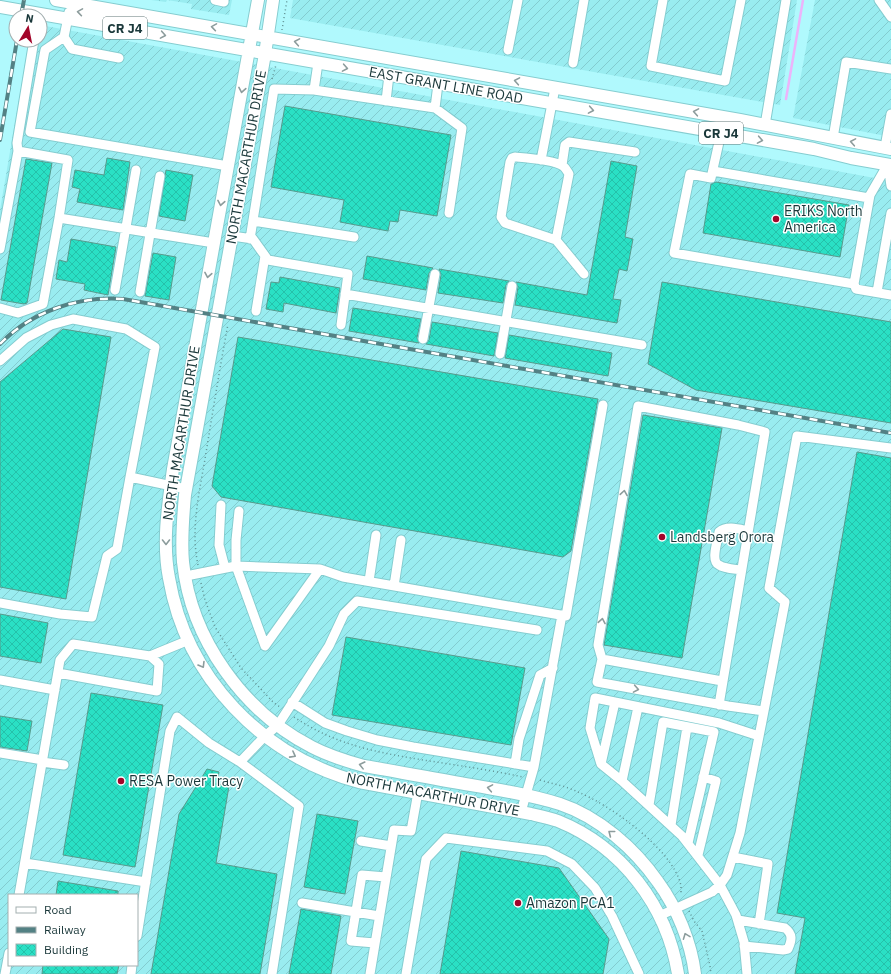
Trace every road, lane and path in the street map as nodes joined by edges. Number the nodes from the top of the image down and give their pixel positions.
1 (56, 0) edge
2 (215, 0) edge
3 (224, 0) edge
4 (258, 0) edge
5 (273, 0) edge
6 (518, 0) edge
7 (584, 0) edge
8 (663, 0) edge
9 (741, 0) edge
10 (786, 0) edge
11 (879, 0) edge
12 (124, 12) junction
13 (48, 16) edge
14 (891, 17) edge
15 (67, 18) junction
16 (252, 34) junction
17 (64, 37) junction
18 (268, 37) junction
19 (33, 48) edge
20 (508, 50) dead end
21 (249, 51) junction
22 (265, 54) junction
23 (119, 58) dead end
24 (318, 63) junction
25 (573, 63) dead end
26 (891, 69) edge
27 (388, 75) junction
28 (438, 84) junction
29 (555, 88) junction
30 (314, 90) junction
31 (386, 101) junction
32 (552, 104) junction
33 (435, 108) junction
34 (891, 114) edge
35 (765, 125) junction
36 (721, 133) junction
37 (833, 138) junction
38 (888, 148) edge
39 (18, 151) junction
40 (635, 152) dead end
41 (541, 160) junction
42 (890, 164) edge
43 (562, 165) junction
44 (228, 166) junction
45 (136, 170) dead end
46 (713, 171) junction
47 (160, 176) dead end
48 (891, 186) edge
49 (869, 198) junction
50 (449, 213) dead end
51 (891, 213) edge
52 (59, 218) junction
53 (253, 221) junction
54 (126, 229) junction
55 (150, 233) junction
56 (232, 236) junction
57 (354, 237) dead end
58 (250, 239) junction
59 (214, 240) junction
60 (556, 240) junction
61 (0, 249) edge
62 (265, 256) junction
63 (435, 274) dead end
64 (584, 274) dead end
65 (854, 284) junction
66 (512, 286) dead end
67 (115, 290) dead end
68 (140, 292) dead end
69 (877, 292) junction
70 (345, 294) junction
71 (891, 295) edge
72 (0, 308) edge
73 (429, 309) junction
74 (256, 312) dead end
75 (506, 322) junction
76 (228, 324) dead end
77 (341, 325) dead end
78 (424, 339) dead end
79 (642, 345) dead end
80 (500, 354) dead end
81 (0, 361) edge
82 (603, 405) dead end
83 (891, 448) edge
84 (130, 477) junction
85 (170, 485) junction
86 (186, 489) junction
87 (221, 505) dead end
88 (239, 510) dead end
89 (748, 531) junction
90 (376, 535) dead end
91 (401, 540) dead end
92 (236, 566) junction
93 (225, 568) junction
94 (320, 569) junction
95 (741, 570) junction
96 (200, 573) junction
97 (186, 576) junction
98 (369, 581) junction
99 (394, 586) junction
100 (0, 603) edge
101 (562, 615) junction
102 (537, 630) dead end
103 (189, 640) junction
104 (150, 656) junction
105 (602, 659) junction
106 (553, 668) junction
107 (58, 673) junction
108 (0, 680) edge
109 (722, 681) junction
110 (55, 690) junction
111 (292, 702) junction
112 (615, 702) junction
113 (719, 704) junction
114 (638, 707) junction
115 (764, 711) junction
116 (286, 712) junction
117 (278, 725) junction
118 (687, 727) junction
119 (265, 736) junction
120 (759, 736) junction
121 (0, 753) edge
122 (43, 761) junction
123 (240, 762) junction
124 (515, 764) junction
125 (601, 764) junction
126 (64, 765) dead end
127 (534, 767) junction
128 (703, 777) junction
129 (530, 778) junction
130 (622, 780) junction
131 (418, 792) junction
132 (526, 795) junction
133 (649, 805) junction
134 (522, 812) junction
135 (671, 826) junction
136 (361, 841) dead end
137 (688, 843) junction
138 (391, 846) junction
139 (698, 855) junction
140 (733, 857) junction
141 (25, 863) junction
142 (386, 877) junction
143 (146, 882) junction
144 (720, 885) junction
145 (19, 894) edge
146 (302, 903) dead end
147 (680, 906) junction
148 (356, 912) junction
149 (379, 916) junction
150 (660, 916) junction
151 (738, 920) junction
152 (759, 924) junction
153 (138, 930) edge
154 (375, 943) junction
155 (744, 946) junction
156 (8, 960) edge
157 (5, 974) edge
158 (272, 974) edge
159 (370, 974) edge
160 (406, 974) edge
161 (639, 974) edge
162 (678, 974) edge
163 (695, 974) edge
164 (711, 974) edge
165 (747, 974) edge

1 - 12 main road, EAST GRANT LINE ROAD / CR J4
2 - 3 lane
4 - 16 main road, NORTH MACARTHUR DRIVE
5 - 18 main road, NORTH MACARTHUR DRIVE
6 - 20 lane
7 - 25 lane
8 - 9 lane
10 - 35 lane
11 - 14 lane
12 -> 15 lane
16 -> 12 main road, EAST GRANT LINE ROAD / CR J4
13 - 15 main road, EAST GRANT LINE ROAD / CR J4
15 - 17 lane
15 -> 21 main road, EAST GRANT LINE ROAD / CR J4
16 - 18 main road, EAST GRANT LINE ROAD / CR J4
16 - 21 main road, NORTH MACARTHUR DRIVE
17 - 23 lane
17 - 44 lane
18 - 22 main road, NORTH MACARTHUR DRIVE
29 -> 18 main road, EAST GRANT LINE ROAD / CR J4
19 - 39 lane
21 - 22 main road, EAST GRANT LINE ROAD / CR J4
21 -> 44 main road, NORTH MACARTHUR DRIVE
22 - 24 main road, EAST GRANT LINE ROAD / CR J4
22 - 56 main road, NORTH MACARTHUR DRIVE
24 -> 27 main road, EAST GRANT LINE ROAD / CR J4
24 - 30 lane
26 - 37 lane
27 - 28 main road, EAST GRANT LINE ROAD / CR J4
27 - 31 lane
28 - 32 main road, EAST GRANT LINE ROAD / CR J4
28 - 33 lane
29 - 32 lane
35 -> 29 main road, EAST GRANT LINE ROAD / CR J4
30 - 31 lane
30 - 53 lane
31 - 33 lane
32 -> 36 main road, EAST GRANT LINE ROAD / CR J4
32 - 41 lane
33 - 50 lane
34 - 38 lane
35 - 37 main road, EAST GRANT LINE ROAD / CR J4
36 -> 42 main road, EAST GRANT LINE ROAD / CR J4
36 - 46 lane
38 -> 37 main road, EAST GRANT LINE ROAD / CR J4
39 - 52 lane
39 - 61 lane
40 - 43 lane
41 - 43 lane
41 - 60 lane
42 - 48 lane
42 - 49 lane
43 - 60 lane
44 -> 59 main road, NORTH MACARTHUR DRIVE
45 - 54 lane
46 - 49 lane
46 - 65 lane
47 - 55 lane
49 - 65 lane
51 - 69 lane
52 - 54 lane
52 - 72 lane
53 - 57 lane
53 - 58 lane
54 - 55 lane
54 - 67 lane
55 - 59 lane
55 - 68 lane
56 - 58 lane
56 - 86 main road, NORTH MACARTHUR DRIVE
58 - 62 lane
59 -> 85 main road, NORTH MACARTHUR DRIVE
60 - 64 lane
62 - 70 lane
62 - 74 lane
63 - 73 lane
65 - 69 lane
66 - 75 lane
69 - 71 lane
70 - 73 lane
70 - 77 lane
73 - 75 lane
73 - 78 lane
75 - 79 lane
75 - 80 lane
76 - 96 path
81 - 84 lane
82 - 101 lane
83 - 115 lane
84 - 85 lane
84 - 100 lane
85 - 86 lane
85 -> 103 main road, NORTH MACARTHUR DRIVE
86 - 97 main road, NORTH MACARTHUR DRIVE
87 - 93 lane
88 - 92 lane
89 - 95 lane
89 - 95 lane
105 -> 89 lane
90 - 98 lane
91 - 99 lane
92 - 93 lane
92 - 94 lane
92 - 94 lane
93 - 96 lane
94 - 98 lane
95 - 109 lane
96 - 97 lane
96 - 116 path
97 - 117 main road, NORTH MACARTHUR DRIVE
98 - 99 lane
99 - 101 lane
101 - 106 lane
102 - 111 lane
103 - 104 lane
103 -> 119 main road, NORTH MACARTHUR DRIVE
104 - 107 lane
104 - 107 lane
105 - 109 lane
105 -> 113 lane
106 - 124 lane
106 - 127 lane
107 - 110 lane
108 - 110 lane
109 - 113 lane
110 - 122 lane
111 - 116 lane
111 - 124 lane
112 - 114 lane
112 - 125 lane
112 - 125 lane
113 - 115 lane
114 - 120 lane
114 - 130 lane
115 - 120 lane
116 - 117 lane
116 - 129 path
117 - 119 lane
132 -> 117 main road, NORTH MACARTHUR DRIVE
118 - 128 lane
118 - 133 lane
118 - 135 lane
119 - 123 lane
119 -> 131 main road, NORTH MACARTHUR DRIVE
120 - 140 lane
121 - 122 lane
122 - 126 lane
122 - 141 lane
123 - 143 lane
123 - 158 lane
124 - 127 lane
125 - 130 lane
127 - 129 lane
128 - 137 lane
128 - 139 lane
129 - 132 lane
129 - 147 path
130 - 133 lane
131 - 134 main road, NORTH MACARTHUR DRIVE
131 - 138 lane
132 - 134 lane
147 -> 132 main road, NORTH MACARTHUR DRIVE
133 - 135 lane
134 - 150 main road, NORTH MACARTHUR DRIVE
135 - 137 lane
136 - 138 lane
137 - 139 lane
138 - 142 lane
139 - 144 lane
140 - 144 lane
140 - 152 lane
141 - 143 lane
141 - 145 lane
142 - 148 lane
142 - 149 lane
143 - 153 lane
144 - 147 lane
144 - 151 lane
146 - 148 lane
147 - 150 lane
163 -> 147 main road, NORTH MACARTHUR DRIVE
147 - 164 path
148 - 149 lane
148 - 154 lane
149 - 154 lane
150 - 162 main road, NORTH MACARTHUR DRIVE
151 - 152 lane
151 - 155 lane
152 - 155 lane
154 - 159 lane
155 - 165 lane
156 - 157 lane
160 - 161 lane

